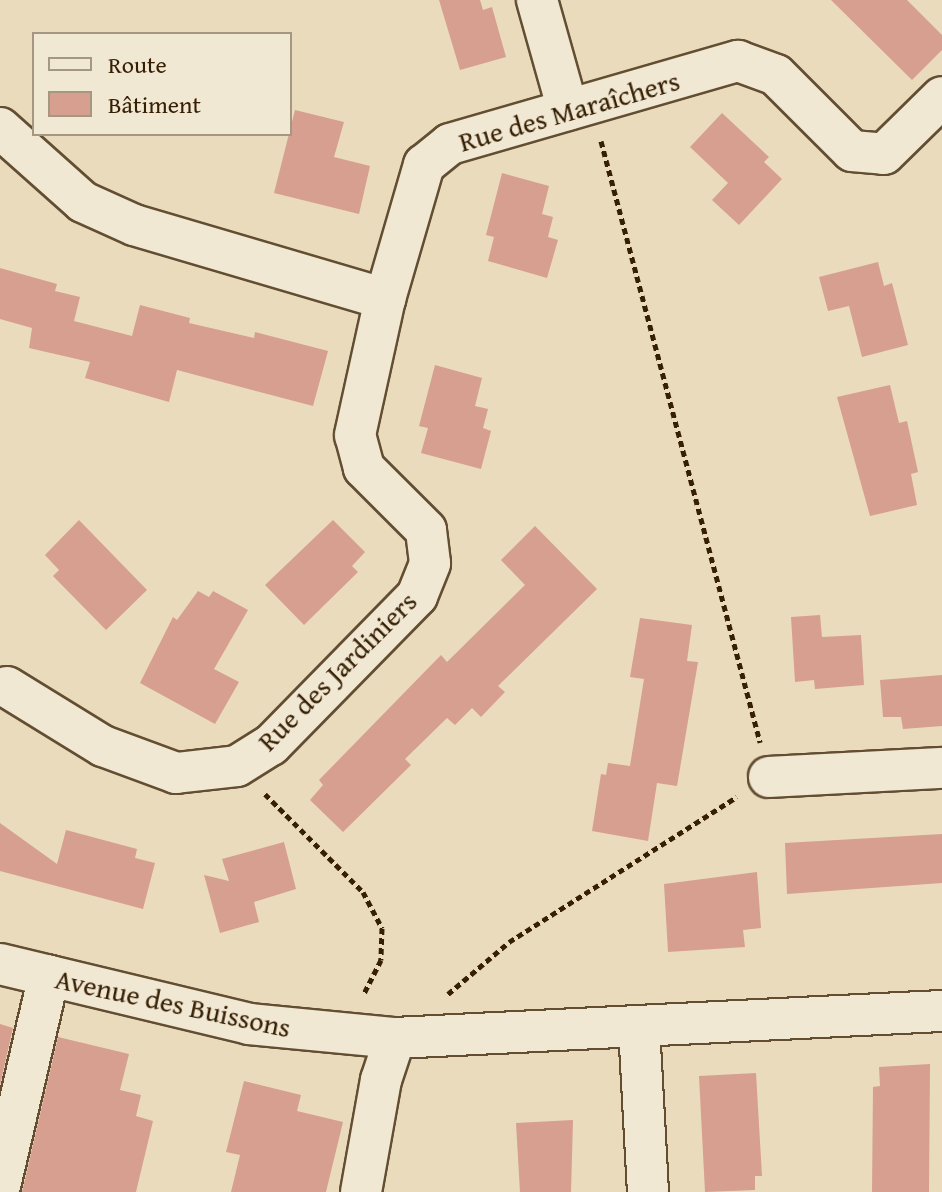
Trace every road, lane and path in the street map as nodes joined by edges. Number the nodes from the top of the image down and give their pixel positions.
1 (537, 0) edge
2 (942, 97) edge
3 (580, 107) junction
4 (0, 128) edge
5 (385, 299) junction
6 (7, 687) dead end
7 (237, 766) junction
8 (942, 768) edge
9 (769, 777) junction
10 (0, 964) edge
11 (49, 976) junction
12 (441, 1000) dead end
13 (942, 1011) edge
14 (639, 1026) junction
15 (343, 1035) junction
16 (395, 1038) junction
17 (0, 1186) edge
18 (361, 1192) edge
19 (648, 1192) edge

1 - 3 street
2 - 3 street, Rue des Maraîchers
3 - 5 street, Rue des Maraîchers
3 - 9 path
4 - 5 street
5 - 7 street, Rue des Jardiniers
6 - 7 street, Rue des Jardiniers
7 - 15 path
8 - 9 street
9 - 12 path
10 - 11 street, Avenue des Buissons
11 - 15 street, Avenue des Buissons
11 - 17 street
13 - 14 street, Avenue des Buissons
14 - 16 street, Avenue des Buissons
14 - 19 street
15 - 16 street, Avenue des Buissons
16 - 18 street

